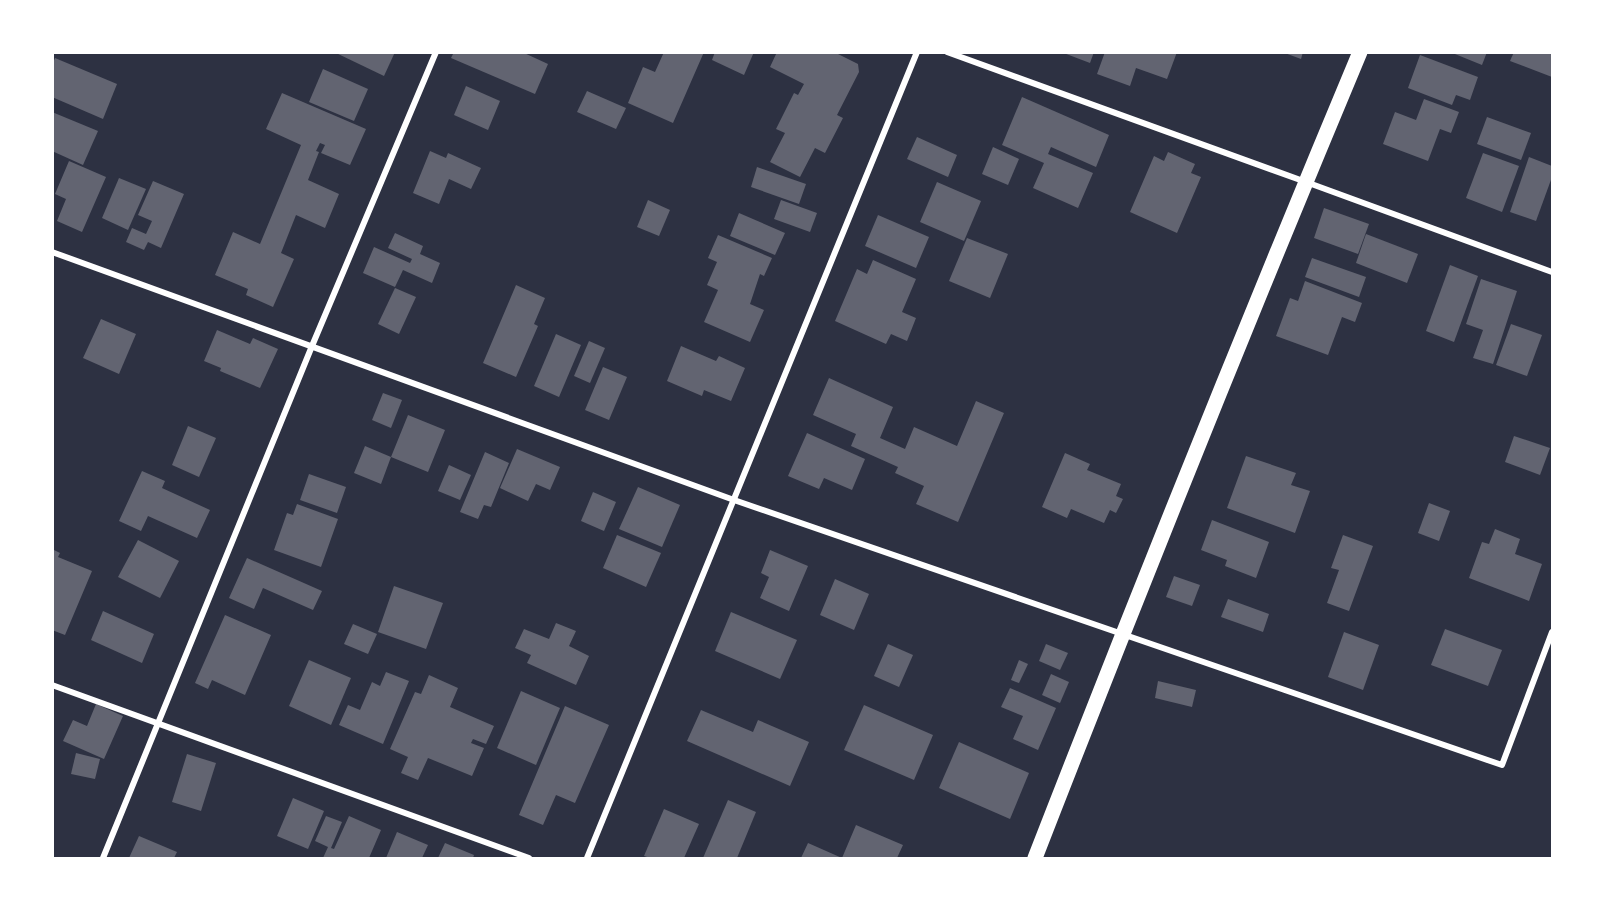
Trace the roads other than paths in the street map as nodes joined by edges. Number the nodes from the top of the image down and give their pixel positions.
1 (436, 52) edge
2 (916, 52) edge
3 (946, 52) edge
4 (1360, 52) edge
5 (1306, 182) junction
6 (52, 252) edge
7 (1552, 272) edge
8 (312, 346) junction
9 (734, 500) junction
10 (1552, 632) edge
11 (1122, 635) junction
12 (52, 685) edge
13 (158, 723) junction
14 (103, 858) edge
15 (530, 858) edge
16 (587, 858) edge
17 (1035, 858) edge

1 - 8 street
2 - 9 street
3 - 5 street
4 - 5 main road
5 - 7 street
5 - 11 main road
6 - 8 street
8 - 9 street
8 - 13 street
9 - 11 street
9 - 16 street
10 - 11 street
11 - 17 main road
12 - 13 street
13 - 14 street
13 - 15 street

